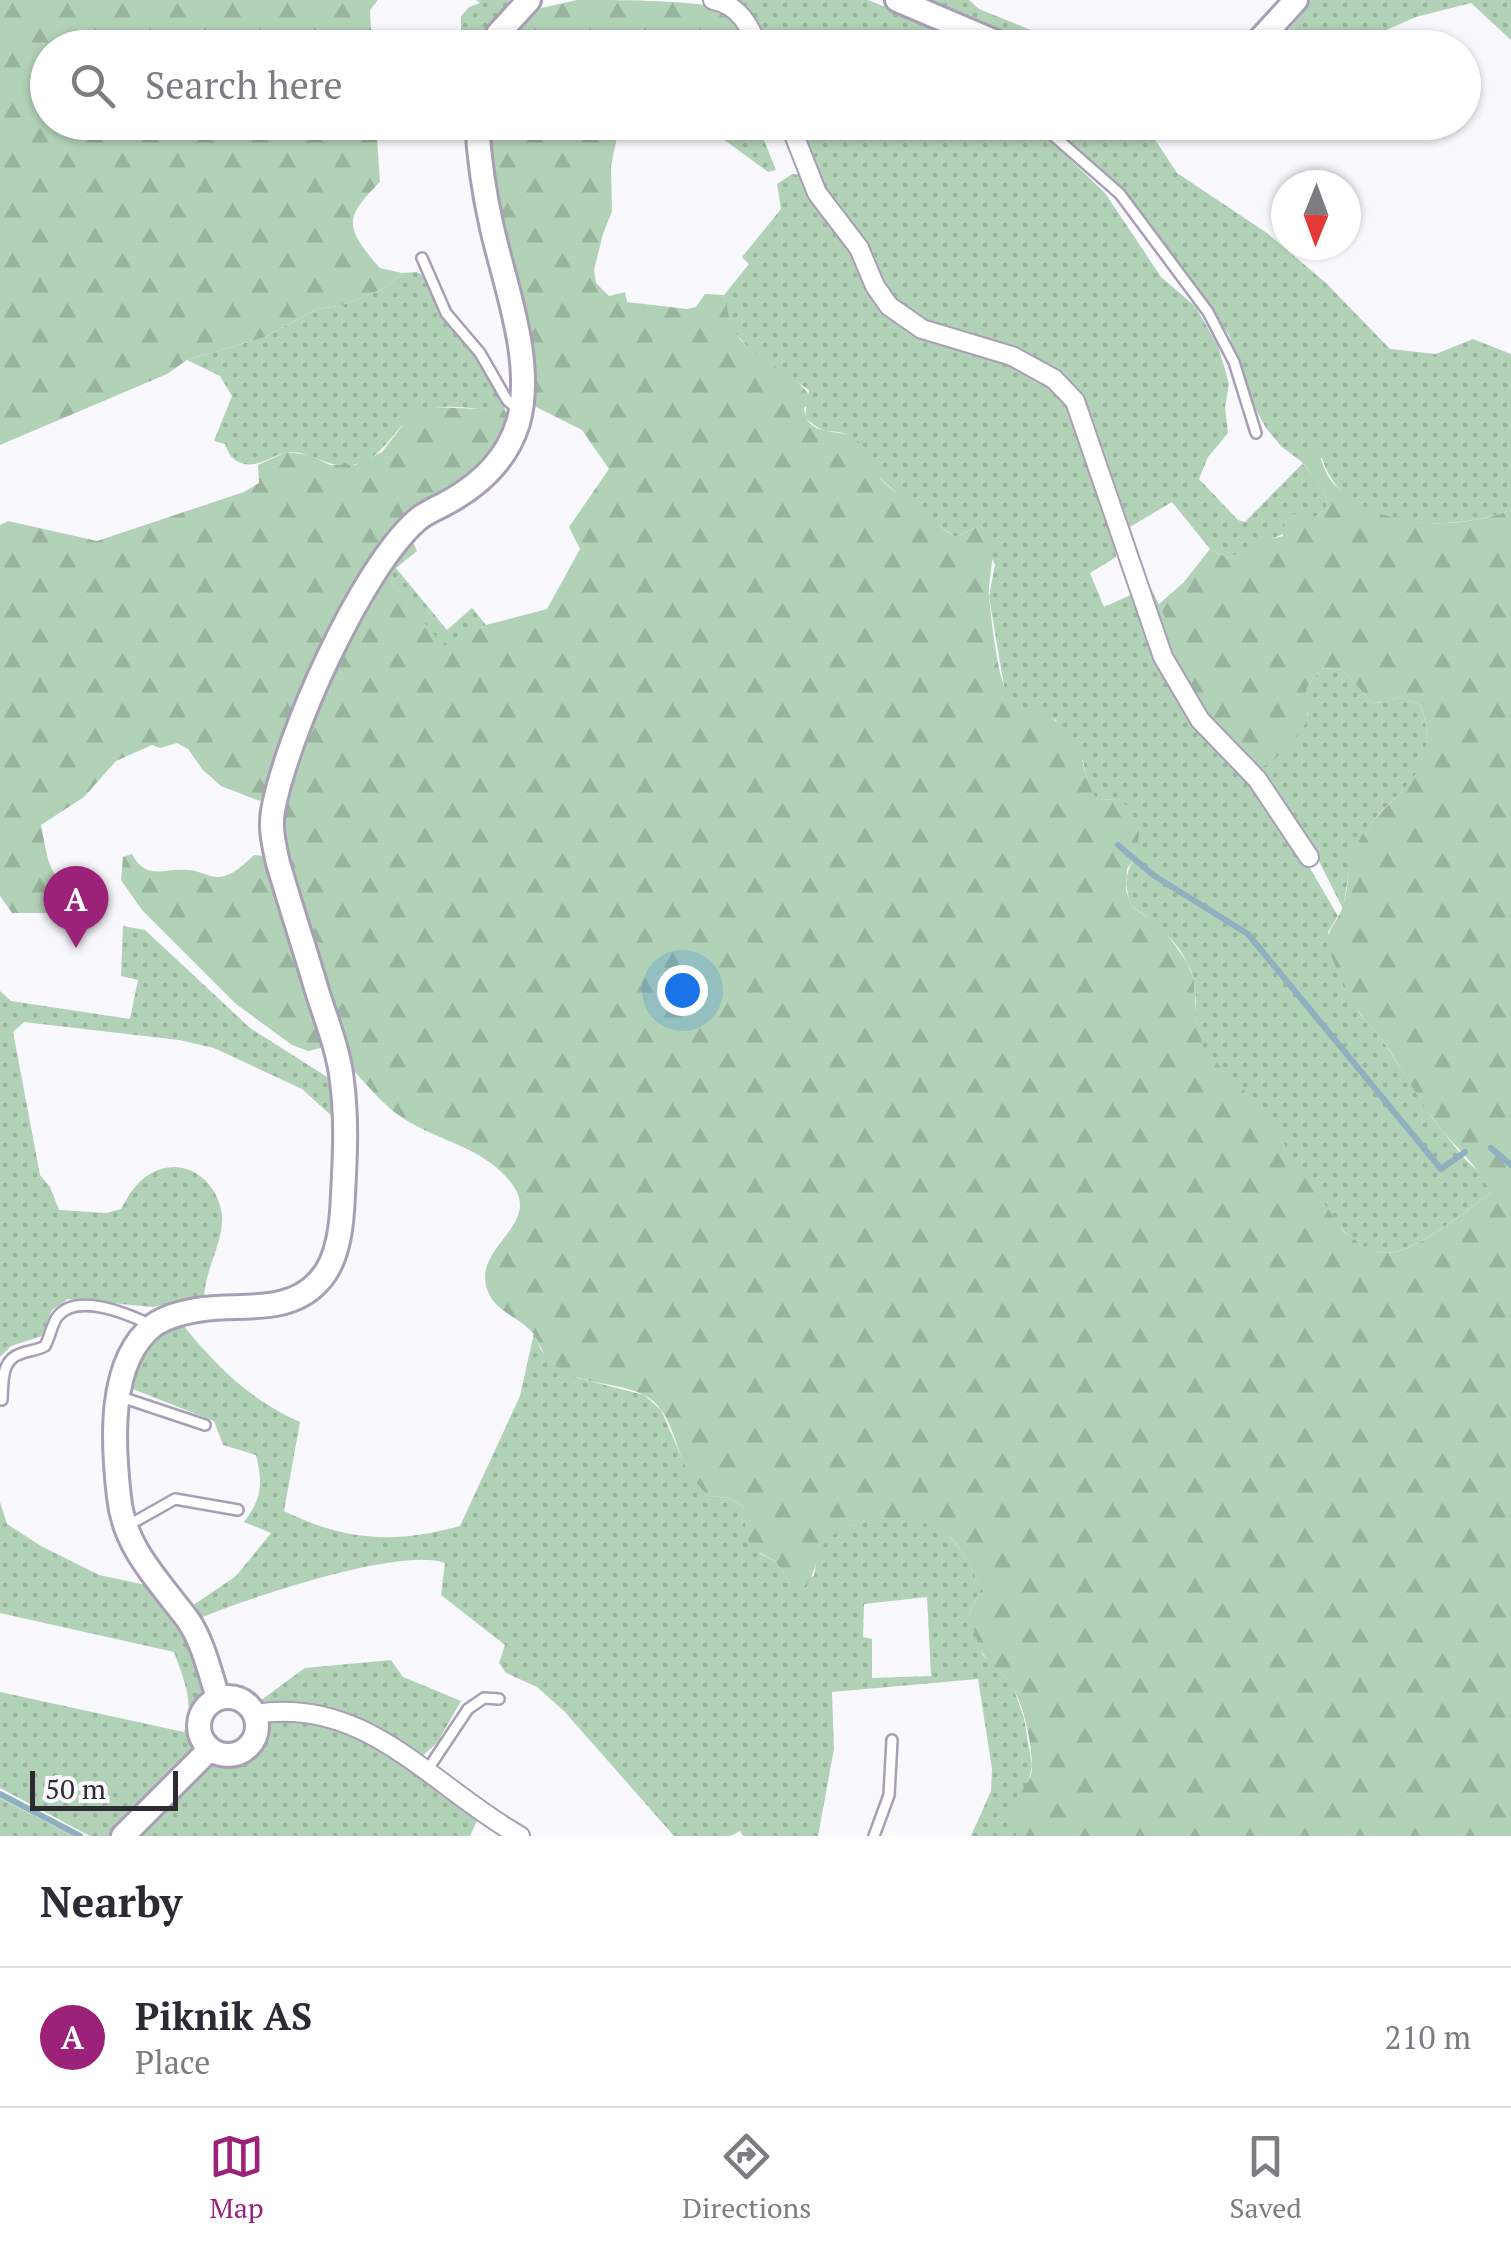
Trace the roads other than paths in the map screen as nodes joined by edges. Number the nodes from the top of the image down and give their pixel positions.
1 (529, 0) edge
2 (713, 0) edge
3 (897, 0) edge
4 (1296, 0) edge
5 (502, 30) edge
6 (750, 30) edge
7 (952, 30) edge
8 (1268, 30) edge
9 (478, 140) edge
10 (796, 140) edge
11 (1058, 140) edge
12 (422, 258) dead end
13 (520, 413) junction
14 (1256, 433) dead end
15 (1309, 857) dead end
16 (154, 1326) junction
17 (118, 1396) junction
18 (2, 1400) edge
19 (206, 1425) dead end
20 (238, 1510) dead end
21 (126, 1526) junction
22 (218, 1698) junction
23 (500, 1699) dead end
24 (255, 1714) junction
25 (892, 1740) dead end
26 (210, 1750) junction
27 (426, 1772) junction
28 (123, 1836) edge
29 (520, 1836) edge
30 (874, 1836) edge

1 - 5 street
2 - 6 street
3 - 7 street
4 - 8 street
9 - 13 street
10 - 15 street
11 - 14 lane
12 - 13 lane
13 - 16 street
16 - 17 street
16 - 18 lane
17 - 19 lane
17 - 21 street
20 - 21 lane
21 - 22 street
22 - 24 street
22 - 26 street
23 - 27 lane
24 - 26 street
24 - 27 street
25 - 30 lane
26 - 28 street
27 - 29 street

